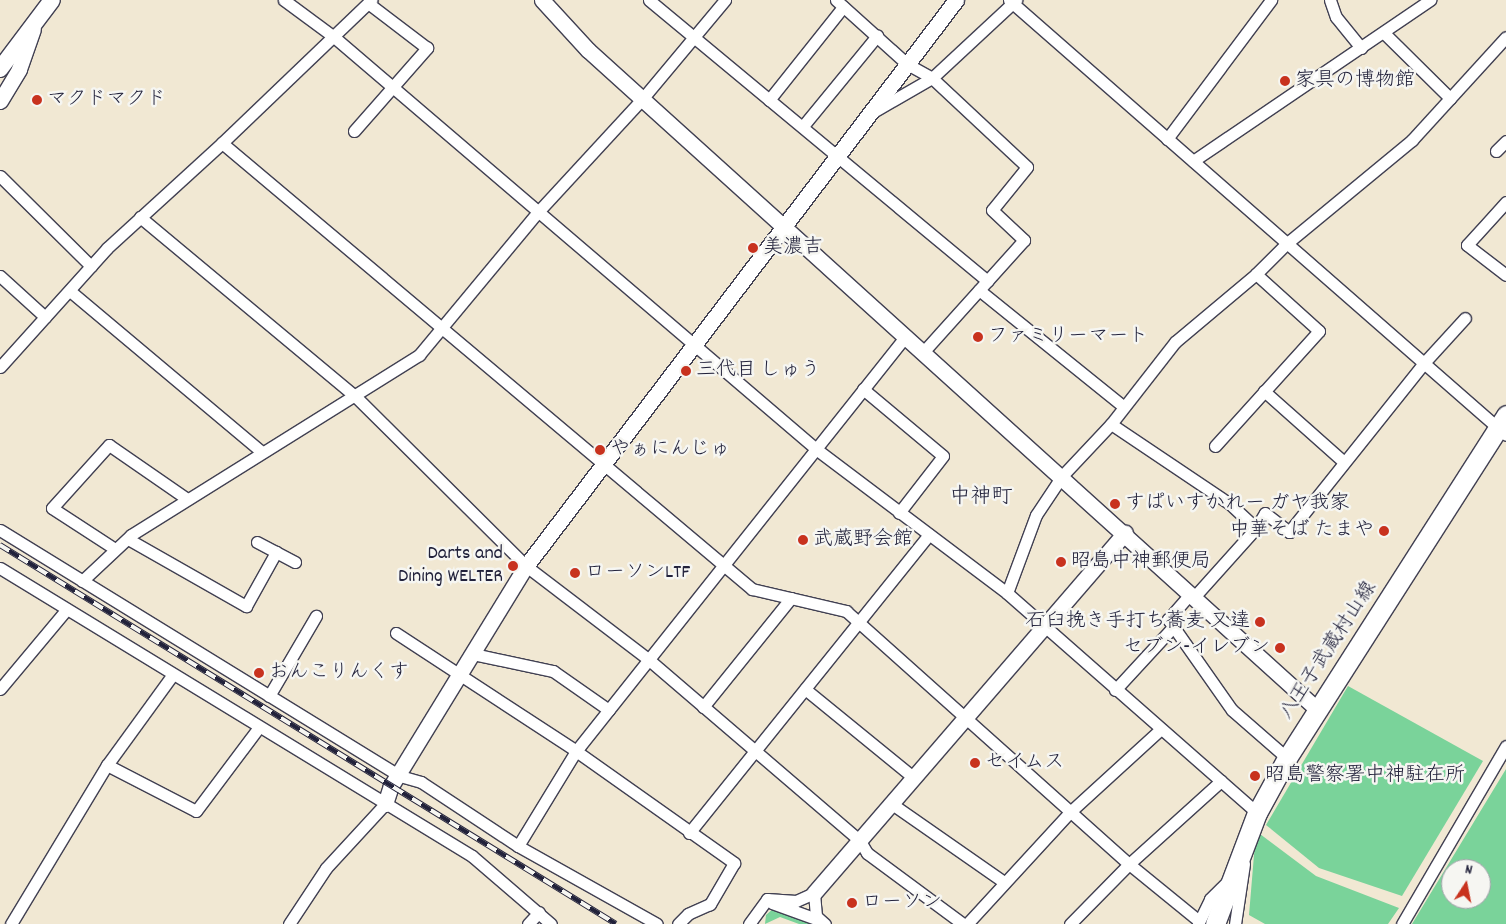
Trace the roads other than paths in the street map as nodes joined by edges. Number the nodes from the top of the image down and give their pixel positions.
1 (52, 0) edge
2 (284, 0) edge
3 (542, 0) edge
4 (649, 0) edge
5 (725, 0) edge
6 (956, 0) edge
7 (1271, 0) edge
8 (1330, 0) edge
9 (1430, 0) edge
10 (369, 1) edge
11 (1013, 1) edge
12 (840, 3) edge
13 (35, 23) junction
14 (1384, 33) junction
15 (877, 36) junction
16 (334, 37) junction
17 (1506, 37) edge
18 (691, 38) junction
19 (1362, 48) junction
20 (0, 58) edge
21 (907, 64) junction
22 (0, 69) edge
23 (932, 78) junction
24 (390, 89) junction
25 (643, 98) junction
26 (1450, 98) junction
27 (769, 100) junction
28 (0, 101) edge
29 (874, 112) junction
30 (803, 126) junction
31 (354, 132) dead end
32 (1167, 139) junction
33 (1506, 141) edge
34 (222, 143) junction
35 (1496, 151) dead end
36 (836, 158) junction
37 (1193, 162) junction
38 (0, 176) edge
39 (1506, 202) edge
40 (537, 213) junction
41 (140, 217) junction
42 (783, 224) junction
43 (1286, 244) junction
44 (91, 266) junction
45 (1256, 274) junction
46 (1506, 275) edge
47 (0, 276) edge
48 (987, 281) junction
49 (979, 290) junction
50 (70, 291) junction
51 (45, 317) junction
52 (1465, 318) dead end
53 (441, 328) junction
54 (905, 337) junction
55 (693, 344) junction
56 (923, 352) junction
57 (1423, 364) junction
58 (0, 367) edge
59 (863, 389) junction
60 (1264, 391) junction
61 (354, 396) junction
62 (1124, 407) junction
63 (1110, 424) junction
64 (1503, 426) edge
65 (1215, 446) dead end
66 (816, 449) junction
67 (262, 452) junction
68 (1344, 462) junction
69 (603, 464) junction
70 (1062, 476) junction
71 (186, 499) junction
72 (899, 512) junction
73 (1256, 528) junction
74 (0, 530) edge
75 (1125, 533) junction
76 (929, 535) junction
77 (128, 539) junction
78 (257, 542) dead end
79 (115, 549) junction
80 (276, 552) junction
81 (295, 562) dead end
82 (724, 565) junction
83 (526, 566) junction
84 (0, 568) edge
85 (82, 581) junction
86 (1007, 593) junction
87 (1193, 595) junction
88 (791, 598) junction
89 (67, 609) junction
90 (316, 616) dead end
91 (858, 623) junction
92 (1045, 626) junction
93 (1174, 626) junction
94 (396, 633) dead end
95 (473, 654) junction
96 (648, 660) junction
97 (173, 674) junction
98 (460, 676) junction
99 (0, 689) edge
100 (805, 689) junction
101 (1115, 690) junction
102 (269, 696) junction
103 (703, 707) junction
104 (608, 710) junction
105 (1318, 710) junction
106 (966, 718) junction
107 (259, 727) junction
108 (1161, 730) junction
109 (1506, 746) edge
110 (576, 751) junction
111 (754, 752) junction
112 (1287, 758) junction
113 (107, 765) junction
114 (400, 776) junction
115 (914, 778) junction
116 (1221, 781) junction
117 (385, 804) junction
118 (892, 804) junction
119 (1070, 812) junction
120 (1257, 813) junction
121 (689, 833) junction
122 (1248, 835) junction
123 (860, 841) junction
124 (518, 846) junction
125 (1129, 864) junction
126 (1004, 882) junction
127 (814, 894) junction
128 (760, 904) junction
129 (540, 912) junction
130 (1236, 921) edge
131 (822, 922) edge
132 (1204, 923) edge
133 (11, 924) edge
134 (289, 924) edge
135 (528, 924) edge
136 (551, 924) edge
137 (657, 924) edge
138 (678, 924) edge
139 (749, 924) edge
140 (963, 924) edge
141 (968, 924) edge
142 (1070, 924) edge
143 (1249, 924) edge
144 (1402, 924) edge

1 - 13 main road
2 - 16 street
3 - 25 street
4 - 18 street
5 - 18 street
6 - 21 street
7 - 32 street
8 - 19 street
9 - 14 street
10 - 16 street
10 - 24 street
11 - 23 street
11 - 32 street
12 - 15 street
12 - 27 street
13 - 20 street
13 - 22 main road
13 - 28 street
14 - 19 street
14 - 26 street
15 - 21 street
15 - 30 street
16 - 24 street
16 - 34 street
17 - 26 street
18 - 25 street
18 - 27 street
19 - 37 street
21 - 23 street
21 - 29 street
23 - 29 street
23 - 48 street
24 - 31 street
24 - 40 street
25 - 40 street
25 - 42 street
26 - 43 street
27 - 30 street
29 - 36 street
30 - 36 street
32 - 37 street
33 - 35 street
34 - 41 street
34 - 53 street
36 - 42 street
36 - 48 street
37 - 43 street
38 - 44 street
39 - 46 street
40 - 53 street
40 - 55 street
41 - 44 street
41 - 61 street
42 - 54 street
42 - 55 street
43 - 45 street
43 - 57 street
44 - 50 street
45 - 60 street
45 - 62 street
47 - 51 street
48 - 49 street
49 - 56 street
49 - 62 street
50 - 51 street
50 - 67 street
51 - 58 street
52 - 57 street
53 - 61 street
53 - 69 street
54 - 56 street
54 - 59 street
55 - 66 street
55 - 69 street
56 - 70 street
57 - 64 street
57 - 68 street
59 - 66 street
59 - 72 street
60 - 65 street
60 - 68 street
61 - 67 street
61 - 83 street
62 - 63 street
63 - 70 street
63 - 73 street
64 - 105 main road, 八王子武蔵村山線
66 - 72 street
66 - 82 street
67 - 71 street
68 - 73 street
69 - 82 street
69 - 83 street
70 - 75 street
70 - 86 street
71 - 77 street
71 - 79 street
72 - 76 street
73 - 87 street
74 - 85 street
75 - 87 street
75 - 92 street
76 - 86 street
76 - 91 street
77 - 79 street
77 - 80 street
78 - 80 street
79 - 85 street
80 - 81 street
82 - 88 street
82 - 96 street
83 - 95 street
83 - 96 street
84 - 89 street
85 - 102 street
86 - 92 street
87 - 93 street
87 - 105 street
88 - 91 street
88 - 103 street
89 - 97 street
89 - 99 street
90 - 102 street
91 - 100 street
91 - 106 street
92 - 101 street
92 - 106 street
93 - 101 street
93 - 112 street
94 - 98 street
95 - 98 street
95 - 104 street
96 - 103 street
96 - 104 street
97 - 107 street
97 - 113 street
98 - 110 street
98 - 114 street
100 - 111 street
100 - 115 street
101 - 108 street
102 - 114 street
103 - 111 street
104 - 110 street
105 - 112 main road, 八王子武蔵村山線
106 - 115 street
106 - 119 street
107 - 113 street
107 - 117 street
108 - 116 street
108 - 119 street
109 - 144 street
110 - 121 street
110 - 124 street
111 - 121 street
111 - 123 street
112 - 120 main road, 八王子武蔵村山線
113 - 133 street
114 - 117 street
114 - 124 street
115 - 118 street
116 - 120 street
116 - 125 street
117 - 129 street
117 - 134 street
118 - 123 street
118 - 126 street
119 - 125 street
119 - 126 street
120 - 122 main road, 八王子武蔵村山線
121 - 138 street
122 - 130 street
122 - 132 main road, 八王子武蔵村山線
123 - 127 street
123 - 140 street
124 - 137 street
125 - 132 street
125 - 142 street
126 - 141 street
127 - 128 street
127 - 131 street
128 - 131 street
128 - 139 street
129 - 135 street
129 - 136 street
130 - 143 street

